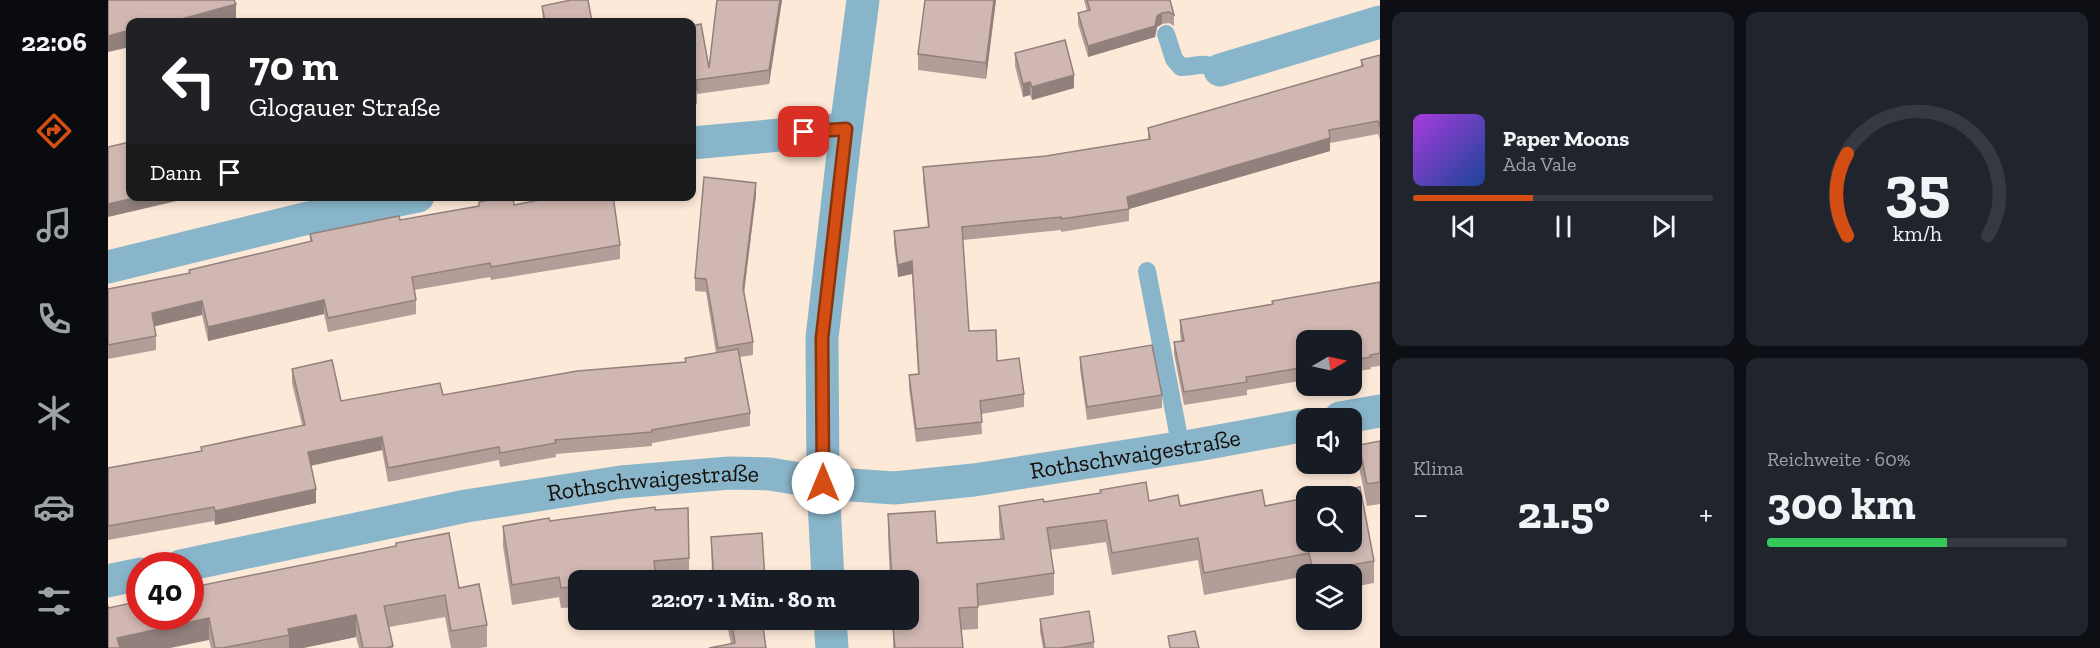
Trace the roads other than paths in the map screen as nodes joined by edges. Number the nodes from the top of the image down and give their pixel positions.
1 (863, 0) edge
2 (1380, 22) edge
3 (1166, 34) dead end
4 (1220, 70) joint
5 (846, 129) junction
6 (696, 143) edge
7 (393, 201) edge
8 (108, 267) edge
9 (1147, 271) dead end
10 (1380, 411) edge
11 (1362, 414) edge
12 (1296, 427) edge
13 (1181, 448) junction
14 (823, 483) junction
15 (204, 561) edge
16 (827, 570) edge
17 (126, 577) edge
18 (108, 581) edge
19 (831, 630) edge
20 (832, 648) edge

1 - 5 street
2 - 4 street
3 - 4 lane
5 - 6 street
5 - 14 street
7 - 8 street
9 - 13 lane
10 - 11 street
12 - 13 street, Rothschwaigestraße
13 - 14 street, Rothschwaigestraße
14 - 15 street, Rothschwaigestraße
14 - 16 street
17 - 18 street
19 - 20 street

